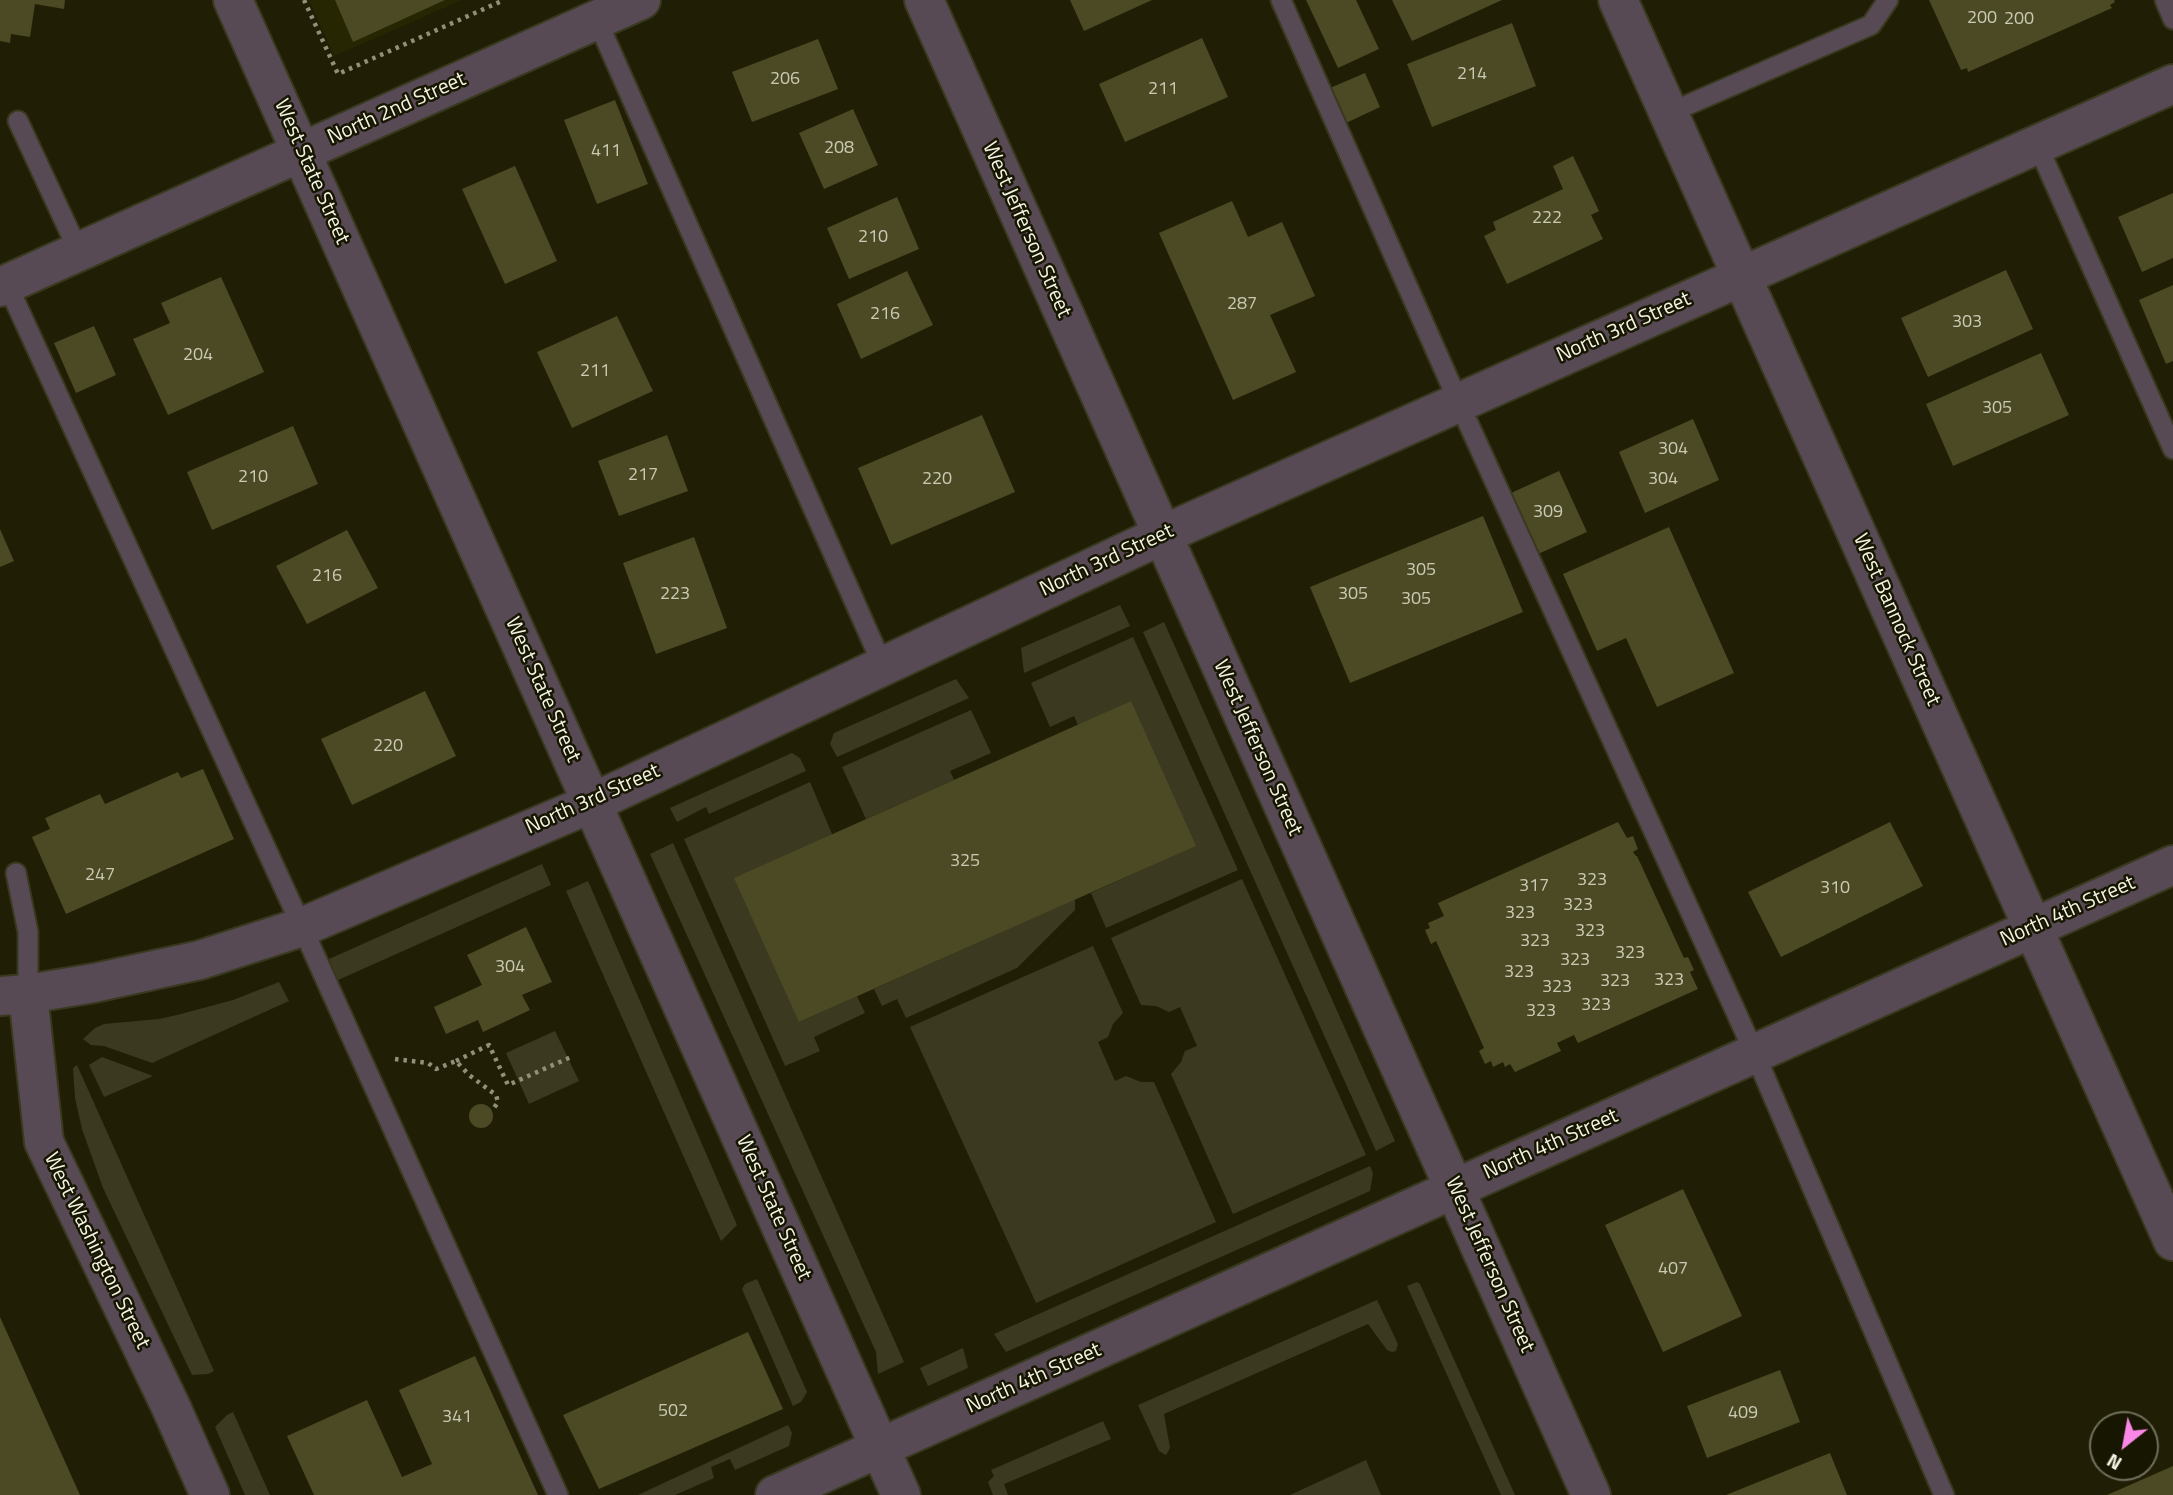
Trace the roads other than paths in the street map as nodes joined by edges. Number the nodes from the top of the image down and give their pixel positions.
1 (233, 0) edge
2 (641, 0) edge
3 (924, 0) edge
4 (1280, 0) edge
5 (1888, 0) edge
6 (2165, 0) edge
7 (1625, 2) edge
8 (2173, 19) edge
9 (597, 20) junction
10 (2173, 84) edge
11 (1669, 113) junction
12 (18, 121) dead end
13 (2038, 144) junction
14 (302, 152) junction
15 (79, 252) junction
16 (1742, 276) junction
17 (3, 286) edge
18 (1458, 403) junction
19 (2173, 449) edge
20 (1162, 535) junction
21 (883, 666) junction
22 (592, 803) junction
23 (2173, 865) edge
24 (16, 873) dead end
25 (302, 926) junction
26 (2034, 928) junction
27 (9, 991) edge
28 (1755, 1054) junction
29 (1455, 1189) junction
30 (2173, 1241) edge
31 (880, 1447) junction
32 (210, 1495) edge
33 (558, 1495) edge
34 (775, 1495) edge
35 (901, 1495) edge
36 (1591, 1495) edge
37 (1944, 1495) edge

1 - 14 street, West State Street
2 - 9 street, North 2nd Street
3 - 20 street, West Jefferson Street
4 - 18 lane
5 - 11 lane
6 - 8 lane
7 - 11 street, West Bannock Street
9 - 14 street, North 2nd Street
9 - 21 lane
10 - 13 street, North 3rd Street
11 - 16 street, West Bannock Street
12 - 15 lane
13 - 16 street, North 3rd Street
13 - 19 lane
14 - 15 street, North 2nd Street
14 - 22 street, West State Street
15 - 17 street, North 2nd Street
16 - 18 street, North 3rd Street
16 - 26 street, West Bannock Street
17 - 25 lane
18 - 20 street, North 3rd Street
18 - 28 lane
20 - 21 street, North 3rd Street
20 - 29 street, West Jefferson Street
21 - 22 street, North 3rd Street
22 - 25 street, North 3rd Street
22 - 31 street, West State Street
23 - 26 street, North 4th Street
24 - 27 lane
25 - 27 street, North 3rd Street
25 - 33 lane
26 - 28 street, North 4th Street
26 - 30 street, West Bannock Street
27 - 32 street, West Washington Street
28 - 29 street, North 4th Street
28 - 37 lane
29 - 31 street, North 4th Street
29 - 36 street, West Jefferson Street
31 - 34 street, North 4th Street
31 - 35 street, West State Street

